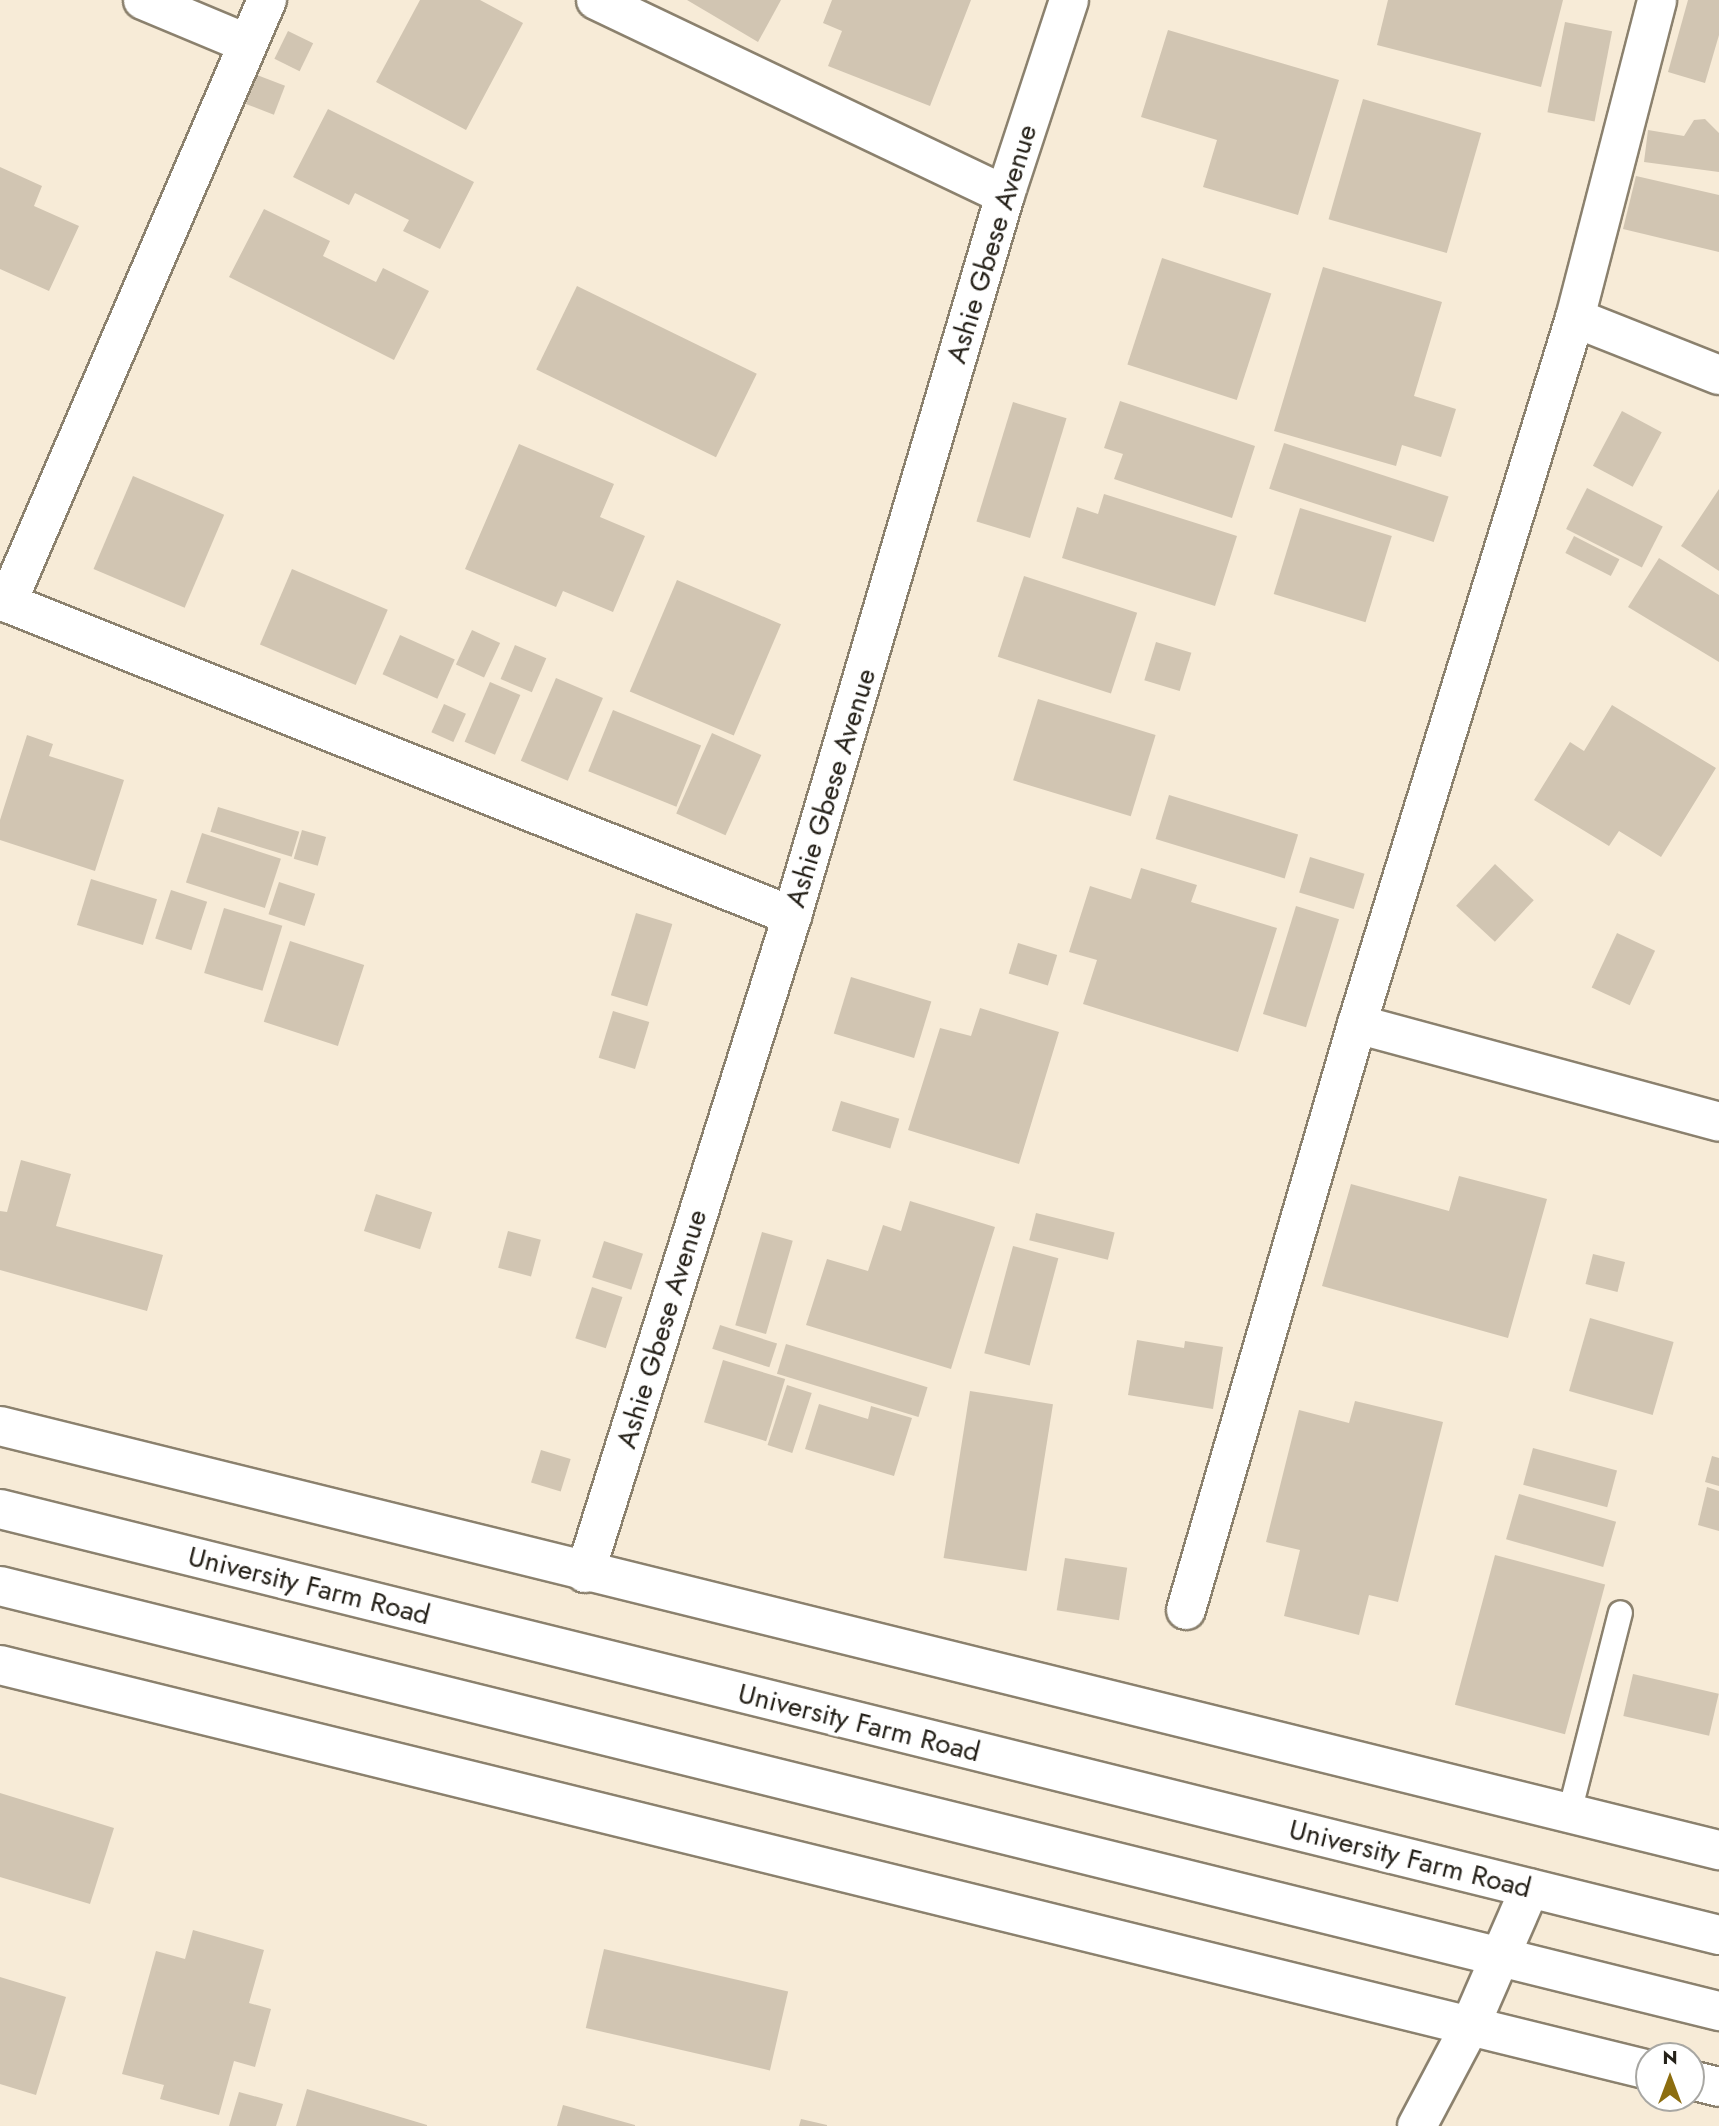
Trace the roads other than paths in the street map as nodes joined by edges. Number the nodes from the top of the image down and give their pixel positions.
1 (142, 0) edge
2 (267, 0) edge
3 (596, 0) edge
4 (1069, 0) edge
5 (1657, 0) edge
6 (246, 43) junction
7 (1005, 195) junction
8 (1575, 318) junction
9 (1719, 375) edge
10 (4, 602) edge
11 (792, 916) junction
12 (1357, 1024) junction
13 (1719, 1122) edge
14 (0, 1426) edge
15 (0, 1508) edge
16 (585, 1573) junction
17 (0, 1586) edge
18 (1186, 1610) dead end
19 (1620, 1612) dead end
20 (0, 1665) edge
21 (1569, 1812) junction
22 (1719, 1850) edge
23 (1530, 1888) junction
24 (1719, 1935) edge
25 (1501, 1958) junction
26 (1719, 2011) edge
27 (1470, 2026) junction
28 (1635, 2067) edge
29 (1417, 2126) edge

1 - 6 street
2 - 6 street
3 - 7 street
4 - 7 street, Ashie Gbese Avenue
5 - 8 street
6 - 10 street
7 - 11 street, Ashie Gbese Avenue
8 - 9 street
8 - 12 street
10 - 11 street
11 - 16 street, Ashie Gbese Avenue
12 - 13 street
12 - 18 street
14 - 16 street
15 - 23 street, University Farm Road
16 - 21 street
17 - 25 street
19 - 21 lane
20 - 27 street
21 - 22 street
23 - 24 street, University Farm Road
23 - 25 street
25 - 26 street
25 - 27 street
27 - 28 street
27 - 29 street

